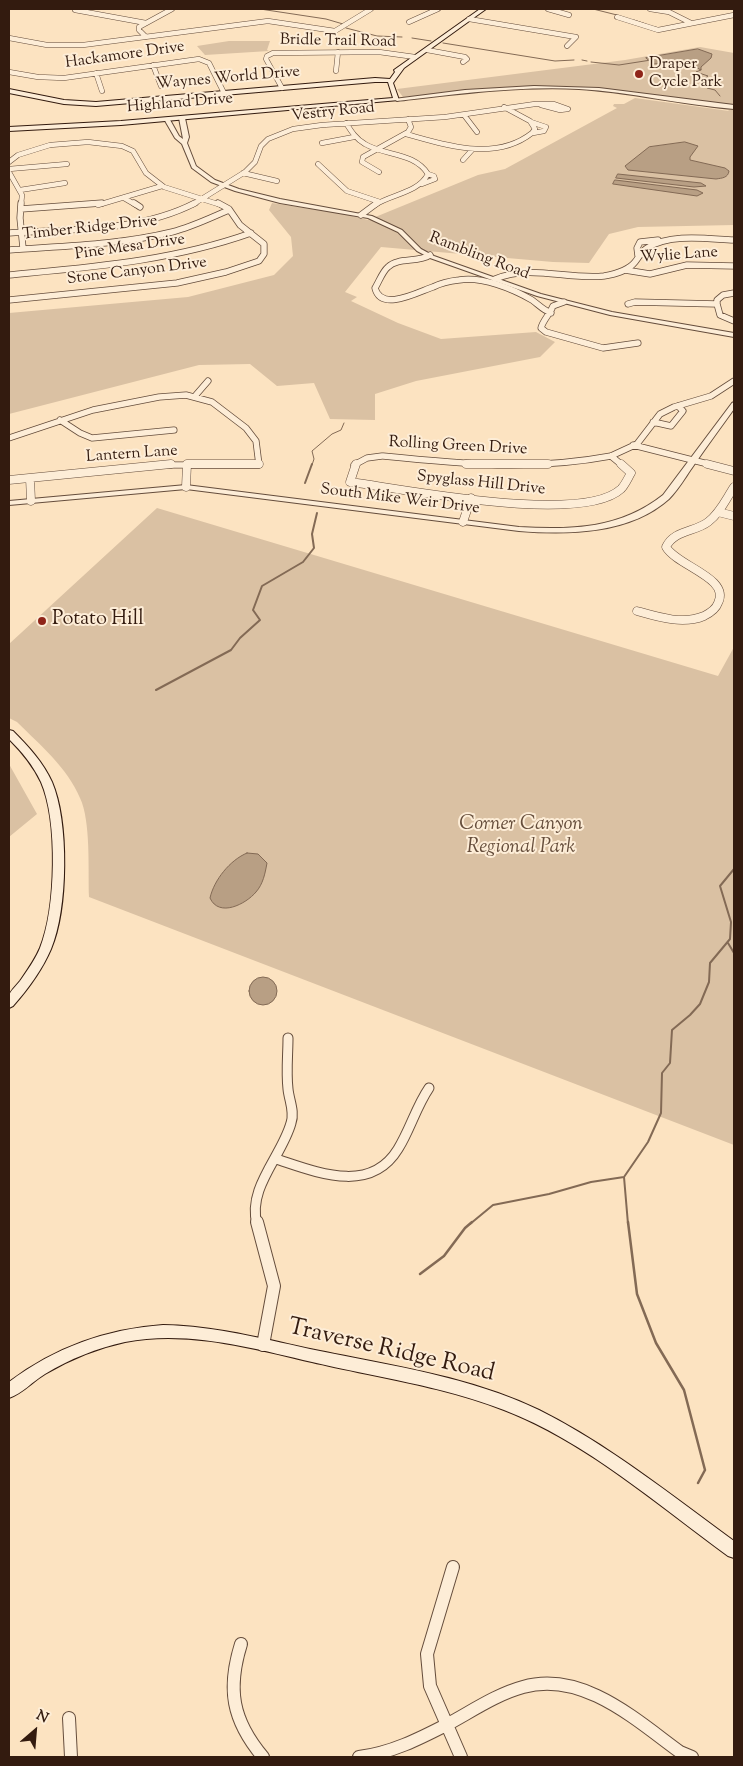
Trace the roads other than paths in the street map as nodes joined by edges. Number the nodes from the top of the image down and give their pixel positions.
1 (170, 9) edge
2 (371, 9) edge
3 (438, 9) edge
4 (481, 9) edge
5 (548, 9) edge
6 (650, 9) edge
7 (671, 9) edge
8 (75, 10) dead end
9 (665, 12) junction
10 (569, 15) dead end
11 (734, 15) edge
12 (617, 17) dead end
13 (469, 18) junction
14 (409, 22) dead end
15 (146, 23) junction
16 (691, 23) junction
17 (146, 37) junction
18 (9, 38) edge
19 (567, 46) dead end
20 (427, 50) junction
21 (338, 52) junction
22 (415, 57) junction
23 (463, 62) dead end
24 (153, 65) junction
25 (336, 71) dead end
26 (9, 72) edge
27 (96, 73) junction
28 (42, 78) junction
29 (387, 80) junction
30 (36, 83) dead end
31 (161, 86) dead end
32 (282, 88) junction
33 (387, 90) junction
34 (9, 91) edge
35 (102, 91) dead end
36 (224, 93) junction
37 (396, 100) junction
38 (354, 103) junction
39 (541, 105) dead end
40 (504, 107) junction
41 (734, 107) edge
42 (464, 115) junction
43 (182, 118) junction
44 (167, 119) junction
45 (408, 119) junction
46 (531, 122) junction
47 (346, 123) junction
48 (9, 128) edge
49 (477, 132) dead end
50 (532, 133) junction
51 (406, 134) junction
52 (354, 137) junction
53 (184, 143) junction
54 (322, 143) dead end
55 (376, 149) junction
56 (472, 150) junction
57 (463, 160) dead end
58 (9, 162) edge
59 (67, 164) dead end
60 (318, 164) dead end
61 (9, 170) edge
62 (379, 172) dead end
63 (243, 173) junction
64 (428, 174) joint
65 (277, 181) dead end
66 (65, 183) dead end
67 (162, 186) junction
68 (224, 186) junction
69 (20, 190) junction
70 (124, 198) junction
71 (202, 200) junction
72 (380, 202) junction
73 (79, 207) junction
74 (140, 207) dead end
75 (21, 209) junction
76 (229, 210) junction
77 (80, 214) dead end
78 (361, 215) junction
79 (21, 232) junction
80 (251, 233) junction
81 (9, 234) edge
82 (734, 240) edge
83 (23, 248) junction
84 (9, 250) edge
85 (428, 256) junction
86 (734, 266) edge
87 (625, 270) junction
88 (9, 275) edge
89 (495, 279) junction
90 (734, 293) edge
91 (9, 300) edge
92 (628, 304) dead end
93 (717, 304) junction
94 (557, 308) junction
95 (734, 322) edge
96 (734, 335) edge
97 (638, 343) dead end
98 (208, 381) dead end
99 (734, 381) edge
100 (195, 396) junction
101 (734, 404) edge
102 (678, 406) junction
103 (60, 420) junction
104 (653, 422) junction
105 (174, 430) dead end
106 (9, 438) edge
107 (636, 443) junction
108 (611, 456) junction
109 (694, 458) junction
110 (187, 464) junction
111 (734, 466) edge
112 (734, 471) edge
113 (30, 478) junction
114 (9, 480) edge
115 (350, 482) joint
116 (186, 487) junction
117 (734, 487) edge
118 (471, 498) junction
119 (31, 501) junction
120 (9, 503) edge
121 (718, 512) junction
122 (734, 516) edge
123 (463, 522) junction
124 (637, 611) dead end
125 (9, 733) edge
126 (9, 1003) edge
127 (288, 1038) dead end
128 (429, 1088) dead end
129 (276, 1159) junction
130 (263, 1345) junction
131 (9, 1391) edge
132 (734, 1550) edge
133 (453, 1567) dead end
134 (241, 1644) dead end
135 (69, 1718) dead end
136 (446, 1724) junction
137 (683, 1755) edge
138 (71, 1757) edge
139 (263, 1757) edge
140 (359, 1757) edge
141 (461, 1757) edge

1 - 15 street
2 - 17 street
3 - 14 street
4 - 13 main road
5 - 10 street
6 - 9 street
7 - 9 street
8 - 15 street
9 - 16 street
11 - 16 street
12 - 16 street
13 - 19 street
13 - 20 main road
15 - 17 street
17 - 18 street
20 - 22 main road
20 - 23 street
21 - 22 street, Bridle Trail Road
21 - 25 street
21 - 32 street, Bridle Trail Road
22 - 29 main road
24 - 27 street, Hackamore Drive
24 - 31 street
24 - 36 street, Hackamore Drive
26 - 28 street, Hackamore Drive
27 - 28 street, Hackamore Drive
27 - 35 street
28 - 30 street
29 - 32 main road, Waynes World Drive
29 - 33 main road
29 - 37 main road
32 - 36 main road, Waynes World Drive
33 - 37 main road
33 - 38 main road
34 - 36 main road, Waynes World Drive
37 - 38 main road, Highland Drive
37 - 41 street, Highland Drive
38 - 43 main road, Highland Drive
39 - 40 street, Vestry Road
40 - 42 street, Vestry Road
40 - 46 street
42 - 45 street, Vestry Road
42 - 49 street
43 - 44 main road, Highland Drive
43 - 53 street, Rambling Road
44 - 48 main road, Highland Drive
44 - 53 street, Rambling Road
45 - 47 street, Vestry Road
45 - 51 street
46 - 50 street
46 - 50 street
47 - 52 street
47 - 63 street, Vestry Road
50 - 56 street
51 - 55 street
51 - 56 street
52 - 54 street
52 - 55 street
53 - 68 street, Rambling Road
55 - 62 street
55 - 64 street
56 - 57 street
58 - 67 street
59 - 61 street
60 - 72 street
61 - 69 street
63 - 65 street
63 - 68 street, Vestry Road
64 - 72 street
66 - 69 street
67 - 70 street
67 - 71 street, Stone Canyon Drive
68 - 71 street, Vestry Road
68 - 78 street, Rambling Road
69 - 75 street
70 - 73 street
70 - 74 street
71 - 76 street, Stone Canyon Drive
71 - 79 street, Vestry Road
72 - 78 street
73 - 75 street
73 - 77 street
75 - 79 street
76 - 80 street, Stone Canyon Drive
76 - 83 street, Timber Ridge Drive
78 - 85 street, Rambling Road
79 - 81 street, Vestry Road
79 - 83 street
80 - 88 street, Pine Mesa Drive
80 - 91 street, Stone Canyon Drive
82 - 87 street
83 - 84 street, Timber Ridge Drive
85 - 89 street, Rambling Road
85 - 94 street
86 - 87 street, Wylie Lane
87 - 89 street
89 - 94 street, Rambling Road
90 - 93 street
92 - 93 street
93 - 95 street
94 - 96 street, Rambling Road
94 - 97 street
98 - 100 street
99 - 102 street
100 - 103 street
100 - 110 street, Lantern Lane
101 - 109 street, South Mike Weir Drive
102 - 104 street
102 - 104 street
103 - 105 street
103 - 106 street
104 - 107 street
107 - 108 street, Rolling Green Drive
107 - 109 street
108 - 115 street, Rolling Green Drive
108 - 118 street, Spyglass Hill Drive
109 - 111 street
109 - 112 street
109 - 123 street, South Mike Weir Drive
110 - 113 street, Lantern Lane
110 - 116 street
113 - 114 street, Lantern Lane
113 - 119 street
115 - 118 street, Spyglass Hill Drive
116 - 119 street, South Mike Weir Drive
116 - 123 street, South Mike Weir Drive
117 - 121 street
118 - 123 street
119 - 120 street, South Mike Weir Drive
121 - 122 street
121 - 124 street
125 - 126 main road
127 - 129 street
128 - 129 street
129 - 130 street
130 - 131 main road, Traverse Ridge Road
130 - 132 main road, Traverse Ridge Road
133 - 136 street
134 - 139 street
135 - 138 street
136 - 137 street
136 - 140 street
136 - 141 street

